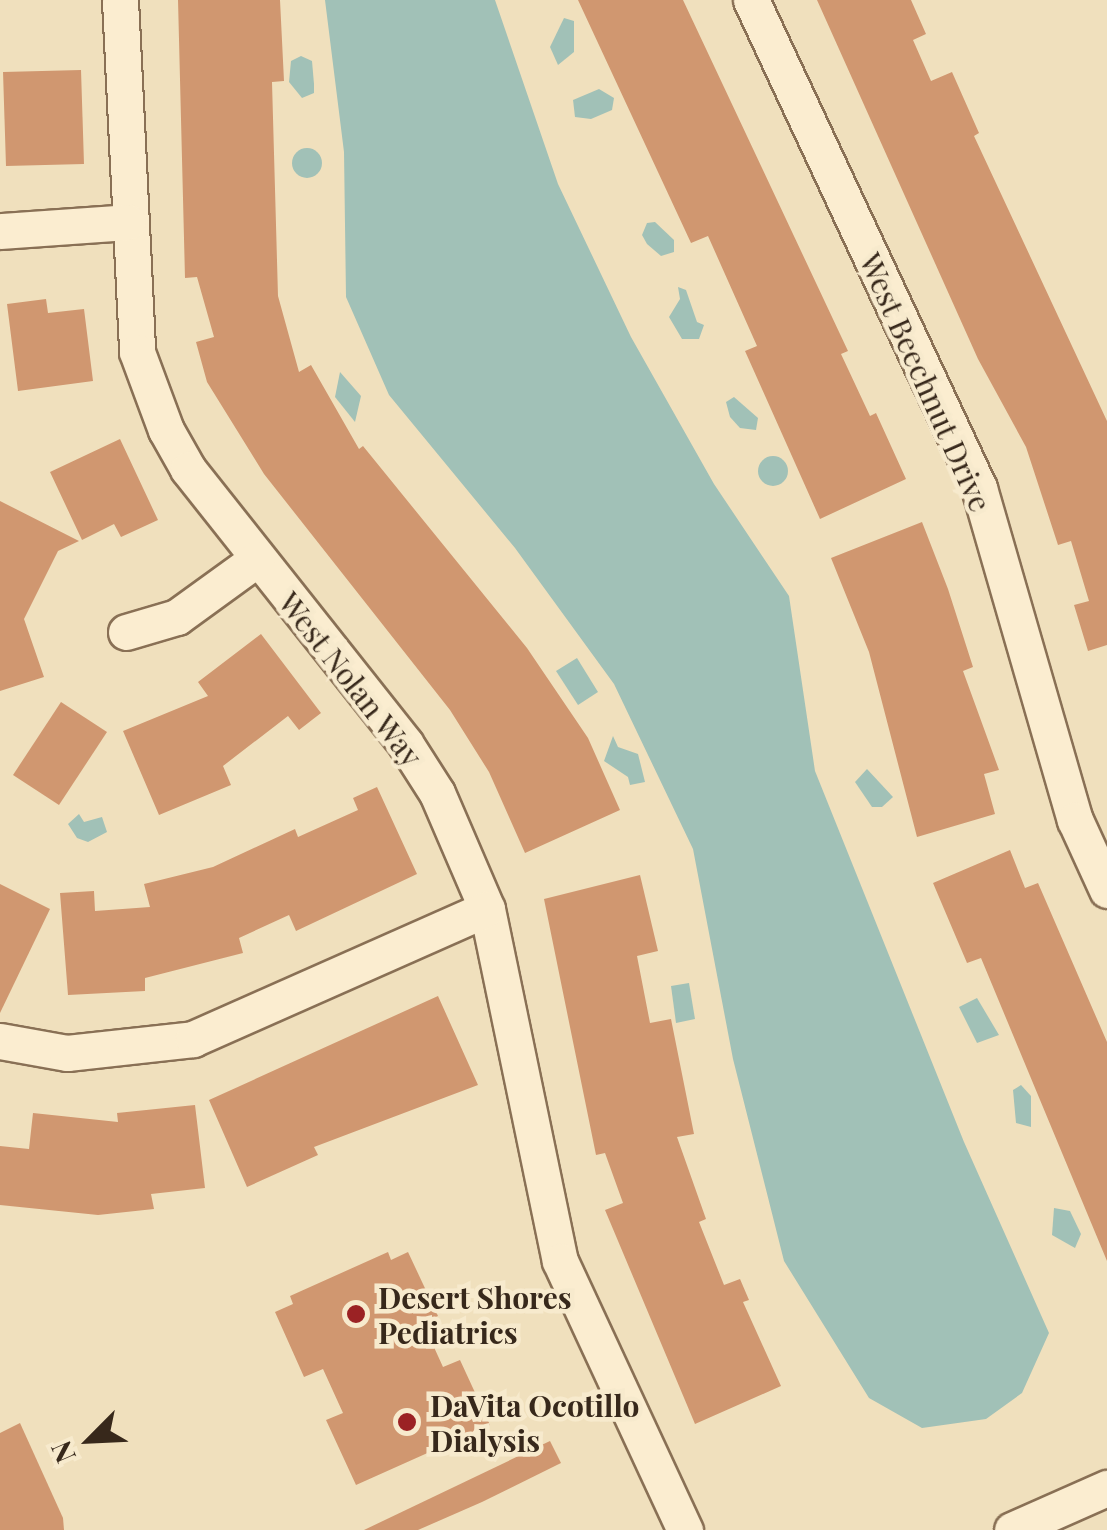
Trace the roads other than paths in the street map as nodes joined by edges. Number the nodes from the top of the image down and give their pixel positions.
1 (120, 0) edge
2 (751, 0) edge
3 (128, 222) junction
4 (0, 231) edge
5 (257, 559) junction
6 (126, 632) dead end
7 (1107, 890) edge
8 (487, 908) junction
9 (0, 1041) edge
10 (1107, 1488) edge
11 (1054, 1522) edge
12 (685, 1530) edge
13 (1012, 1530) edge

1 - 3 street, West Nolan Way
2 - 7 street, West Beechnut Drive
3 - 4 street
3 - 5 street, West Nolan Way
5 - 6 street
5 - 8 street, West Nolan Way
8 - 9 street
8 - 12 street, West Nolan Way
10 - 11 street
11 - 13 street

